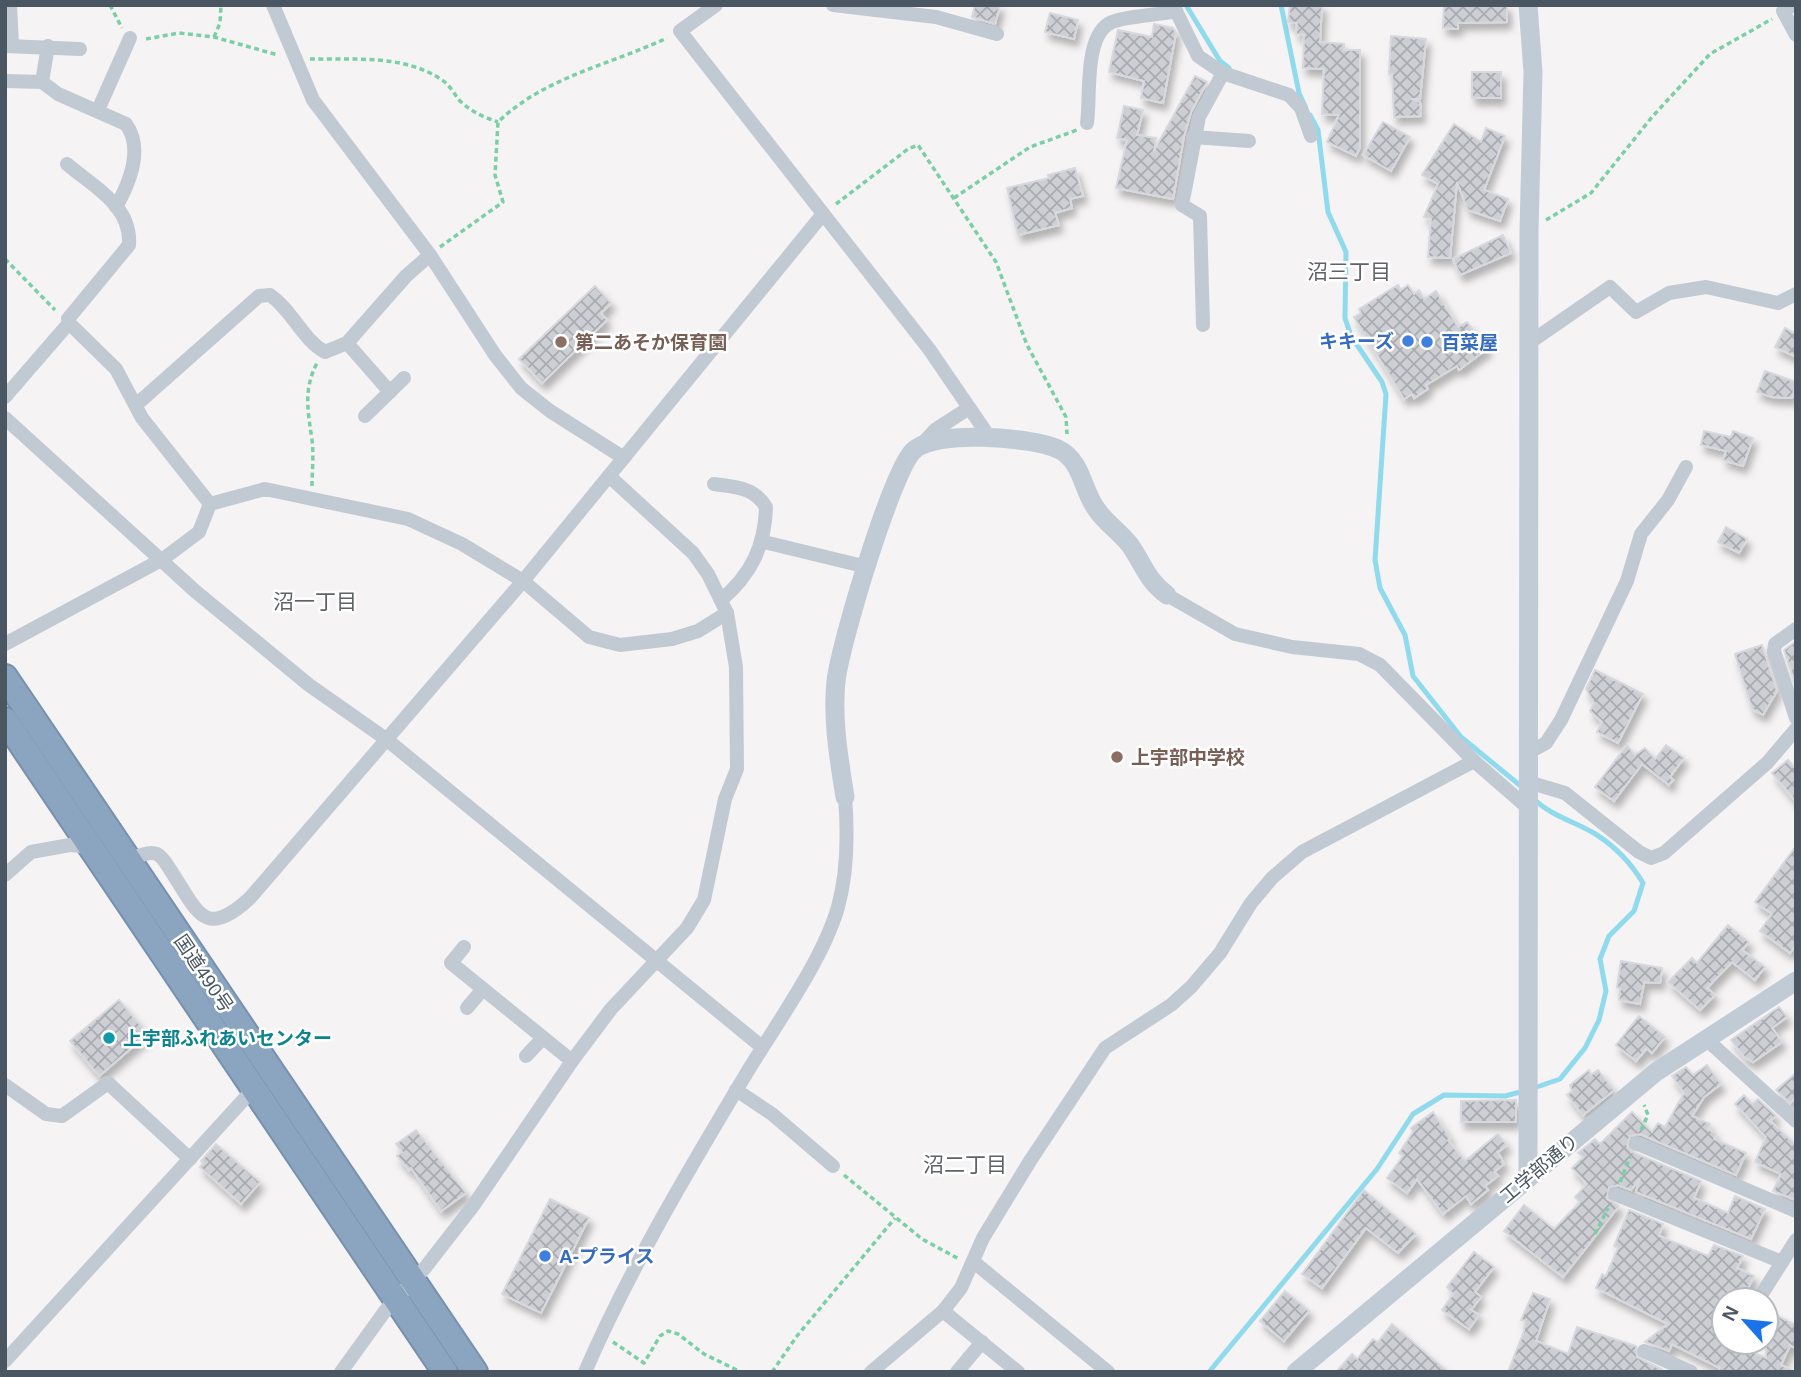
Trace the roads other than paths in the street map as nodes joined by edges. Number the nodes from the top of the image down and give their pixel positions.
1 (10, 5) edge
2 (273, 5) edge
3 (716, 5) edge
4 (832, 5) edge
5 (1529, 6) edge
6 (1175, 8) edge
7 (1788, 8) edge
8 (997, 34) dead end
9 (1796, 35) edge
10 (130, 38) dead end
11 (9, 46) edge
12 (48, 46) junction
13 (80, 49) dead end
14 (1223, 73) junction
15 (5, 81) edge
16 (42, 82) junction
17 (98, 110) junction
18 (1087, 123) road end
19 (1311, 136) dead end
20 (1194, 137) junction
21 (1249, 141) dead end
22 (67, 164) dead end
23 (116, 207) junction
24 (824, 214) junction
25 (430, 255) junction
26 (1796, 294) edge
27 (69, 323) junction
28 (1203, 324) dead end
29 (1529, 343) junction
30 (347, 344) junction
31 (404, 379) dead end
32 (390, 392) junction
33 (5, 397) edge
34 (137, 404) junction
35 (969, 408) junction
36 (365, 416) dead end
37 (5, 418) edge
38 (990, 438) junction
39 (922, 444) junction
40 (624, 458) junction
41 (1686, 467) dead end
42 (610, 476) junction
43 (715, 484) dead end
44 (210, 504) junction
45 (764, 542) junction
46 (163, 559) junction
47 (867, 567) junction
48 (523, 581) junction
49 (1167, 595) joint
50 (724, 606) junction
51 (1796, 629) edge
52 (5, 644) edge
53 (5, 677) edge
54 (1796, 718) edge
55 (5, 720) edge
56 (1796, 729) edge
57 (386, 739) junction
58 (1528, 753) junction
59 (1474, 761) junction
60 (1528, 782) junction
61 (845, 797) joint
62 (1528, 808) junction
63 (89, 845) junction
64 (128, 860) junction
65 (5, 876) edge
66 (464, 947) dead end
67 (655, 959) junction
68 (1796, 981) edge
69 (483, 989) junction
70 (467, 1008) dead end
71 (543, 1038) junction
72 (1705, 1038) junction
73 (762, 1047) junction
74 (526, 1056) dead end
75 (572, 1061) junction
76 (270, 1070) junction
77 (5, 1085) edge
78 (253, 1089) junction
79 (736, 1090) junction
80 (1796, 1121) edge
81 (1636, 1143) road end
82 (190, 1159) junction
83 (833, 1166) road end
84 (1528, 1176) junction
85 (1615, 1194) road end
86 (1796, 1211) edge
87 (1796, 1240) edge
88 (1782, 1262) junction
89 (975, 1264) junction
90 (413, 1281) junction
91 (1767, 1286) edge
92 (395, 1298) junction
93 (943, 1311) junction
94 (982, 1342) junction
95 (1644, 1351) dead end
96 (5, 1361) edge
97 (341, 1372) edge
98 (444, 1372) edge
99 (475, 1372) edge
100 (585, 1372) edge
101 (871, 1372) edge
102 (957, 1372) edge
103 (1018, 1372) edge
104 (1108, 1372) edge
105 (1296, 1372) edge
106 (1690, 1372) edge

1 - 11 street
2 - 25 street
3 - 24 street
4 - 8 street
5 - 29 street
6 - 14 street
6 - 18 street
7 - 9 street
10 - 17 street
11 - 12 street
12 - 13 street
12 - 16 street
14 - 19 street
14 - 20 street
15 - 16 street
16 - 17 street
17 - 23 street
20 - 21 street
20 - 28 street
22 - 23 street
23 - 27 street
24 - 35 street
24 - 40 street
25 - 30 street
25 - 40 street
26 - 29 street
27 - 33 street
27 - 34 street
29 - 58 street
30 - 32 street
30 - 34 street
31 - 32 street
32 - 36 street
34 - 44 street
35 - 38 street
35 - 39 street
37 - 46 street
38 - 39 street
38 - 49 street
39 - 47 street
40 - 42 street
41 - 58 street
42 - 48 street
42 - 50 street
43 - 45 street
44 - 46 street
44 - 48 street
45 - 47 street
45 - 50 street
46 - 52 street
46 - 57 street
47 - 61 street
48 - 50 street
48 - 57 street
49 - 59 street
50 - 67 street
51 - 54 street
53 - 64 highway, 国道490号
55 - 63 highway, 国道490号
56 - 60 street
57 - 64 street
57 - 67 street
58 - 60 street
59 - 62 street
59 - 89 street
60 - 62 street
61 - 73 street
62 - 84 street
63 - 64 street
63 - 65 street
63 - 78 highway, 国道490号
64 - 76 highway, 国道490号
66 - 69 street
67 - 73 street
67 - 75 street
68 - 72 street, 工学部通り
69 - 70 street
69 - 71 street
71 - 74 street
71 - 75 street
72 - 80 street
72 - 84 street, 工学部通り
73 - 79 street
75 - 90 street
76 - 78 street
76 - 90 highway, 国道490号
77 - 82 street
78 - 82 street
78 - 92 highway, 国道490号
79 - 83 street
79 - 100 street
81 - 86 street
82 - 96 street
84 - 105 street, 工学部通り
85 - 88 street
87 - 88 street
88 - 91 street
89 - 93 street
89 - 104 street
90 - 92 street
90 - 99 highway, 国道490号
92 - 97 street
92 - 98 highway, 国道490号
93 - 94 street
93 - 101 street
94 - 102 street
94 - 103 street
95 - 106 street

